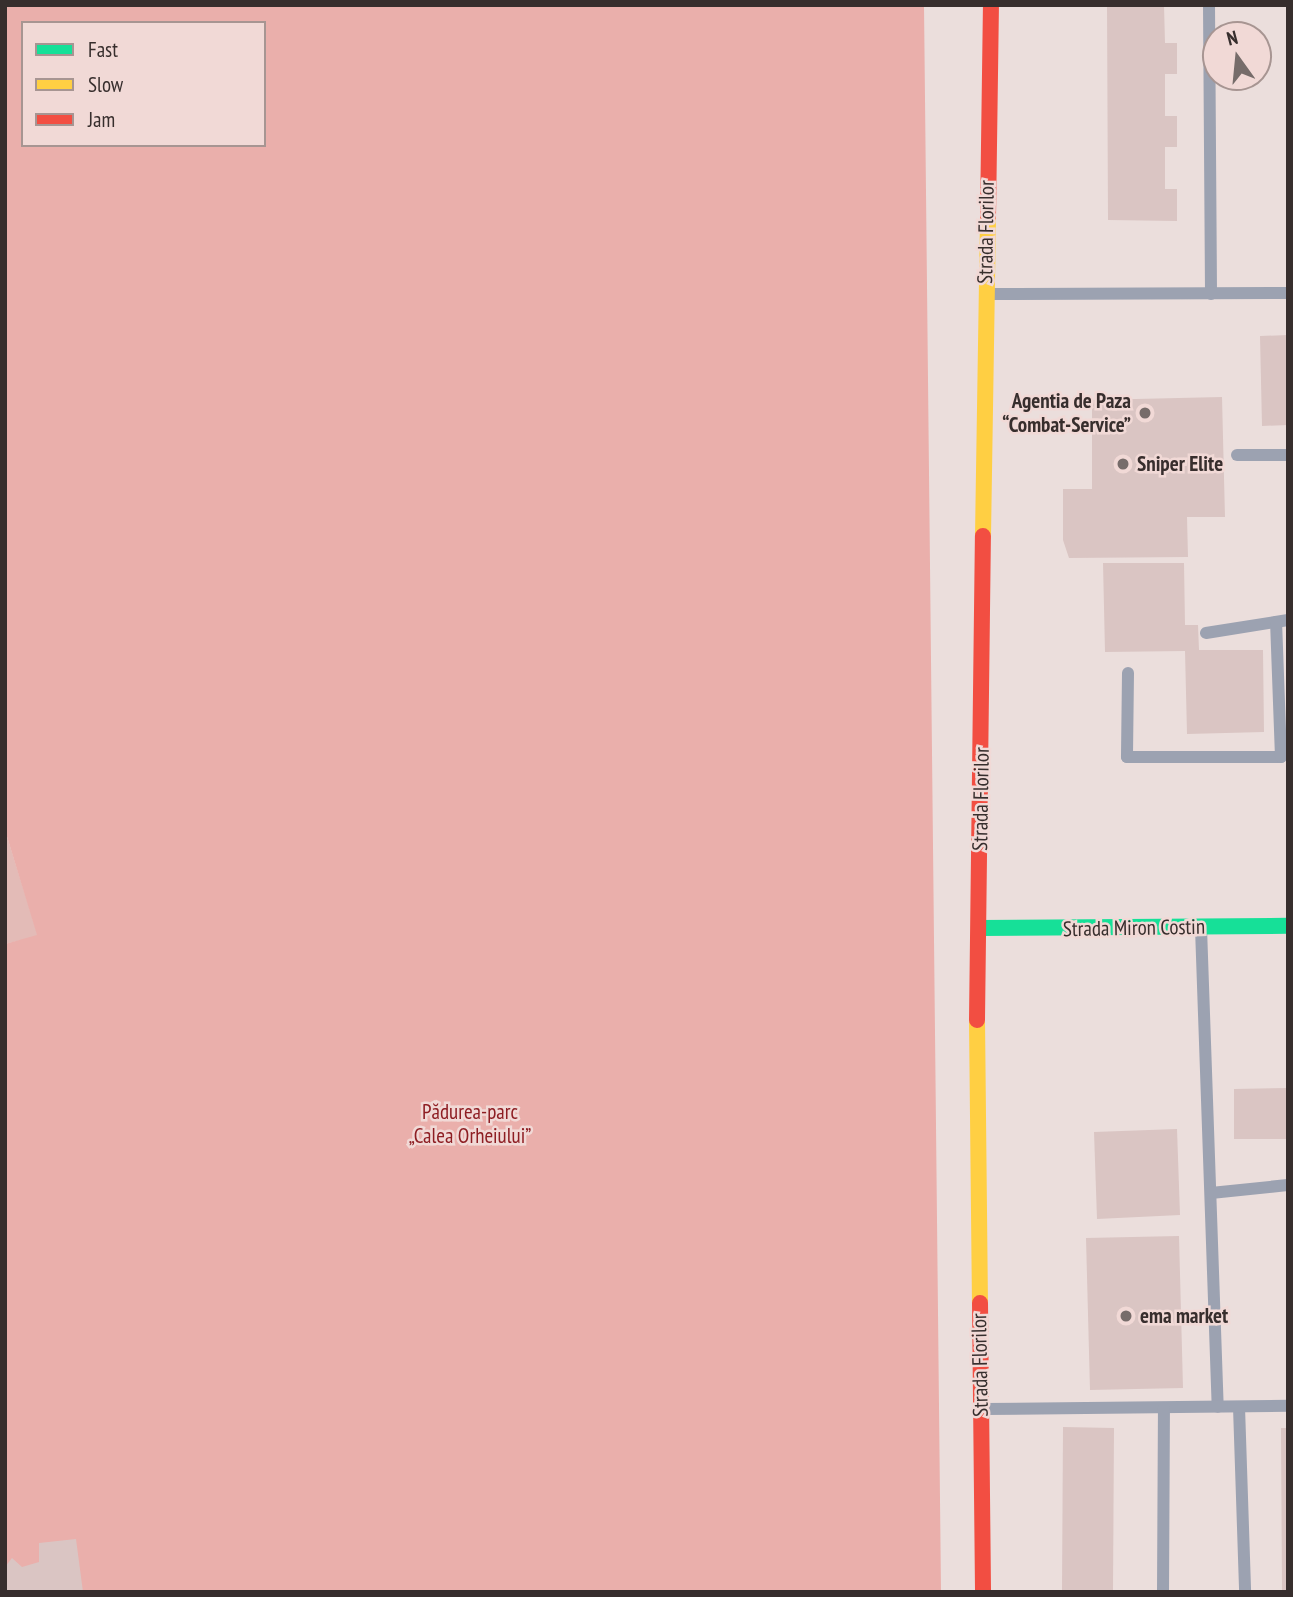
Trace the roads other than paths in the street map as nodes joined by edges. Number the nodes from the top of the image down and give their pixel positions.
1 (991, 5) edge
2 (1209, 5) edge
3 (1211, 293) junction
4 (1288, 293) edge
5 (985, 294) junction
6 (1237, 455) dead end
7 (1288, 455) edge
8 (1282, 621) edge
9 (1206, 633) dead end
10 (1128, 673) dead end
11 (1288, 926) edge
12 (980, 928) junction
13 (1201, 928) junction
14 (1288, 1185) edge
15 (1211, 1193) junction
16 (1288, 1406) edge
17 (1218, 1407) junction
18 (1239, 1407) junction
19 (1164, 1408) junction
20 (980, 1409) junction
21 (983, 1592) edge
22 (1163, 1592) edge
23 (1245, 1592) edge

1 - 5 main road, Strada Florilor
2 - 3 lane
3 - 4 lane
3 - 5 lane
5 - 12 main road, Strada Florilor
6 - 7 lane
8 - 9 lane
8 - 10 lane
11 - 13 main road, Strada Miron Costin
12 - 13 main road, Strada Miron Costin
12 - 20 main road, Strada Florilor
13 - 15 lane
14 - 15 lane
15 - 17 lane
16 - 18 lane
17 - 18 lane
17 - 19 lane
18 - 23 lane
19 - 20 lane
19 - 22 lane
20 - 21 main road, Strada Florilor

